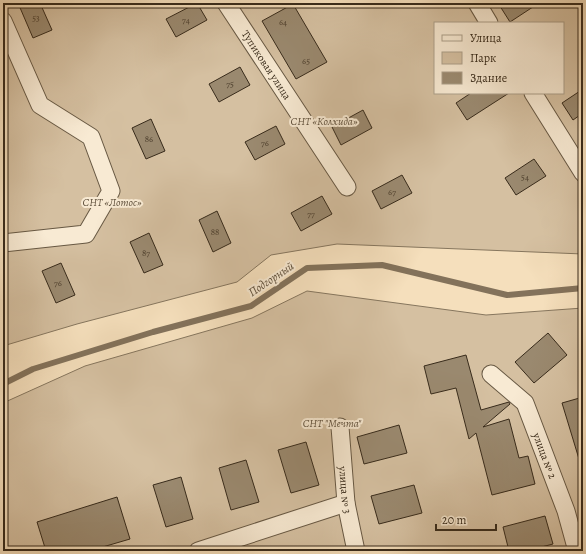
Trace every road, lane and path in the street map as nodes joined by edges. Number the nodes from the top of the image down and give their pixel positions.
1 (226, 3) edge
2 (476, 3) edge
3 (488, 22) edge
4 (5, 29) edge
5 (534, 94) edge
6 (583, 173) edge
7 (347, 187) dead end
8 (3, 243) edge
9 (491, 374) dead end
10 (340, 427) dead end
11 (346, 503) junction
12 (198, 551) edge
13 (356, 551) edge
14 (577, 551) edge

1 - 7 street, Тупиковая улица
2 - 3 street
4 - 8 street
5 - 6 street
9 - 14 street, улица № 2
10 - 11 street, улица № 3
11 - 12 street
11 - 13 street, улица № 3

